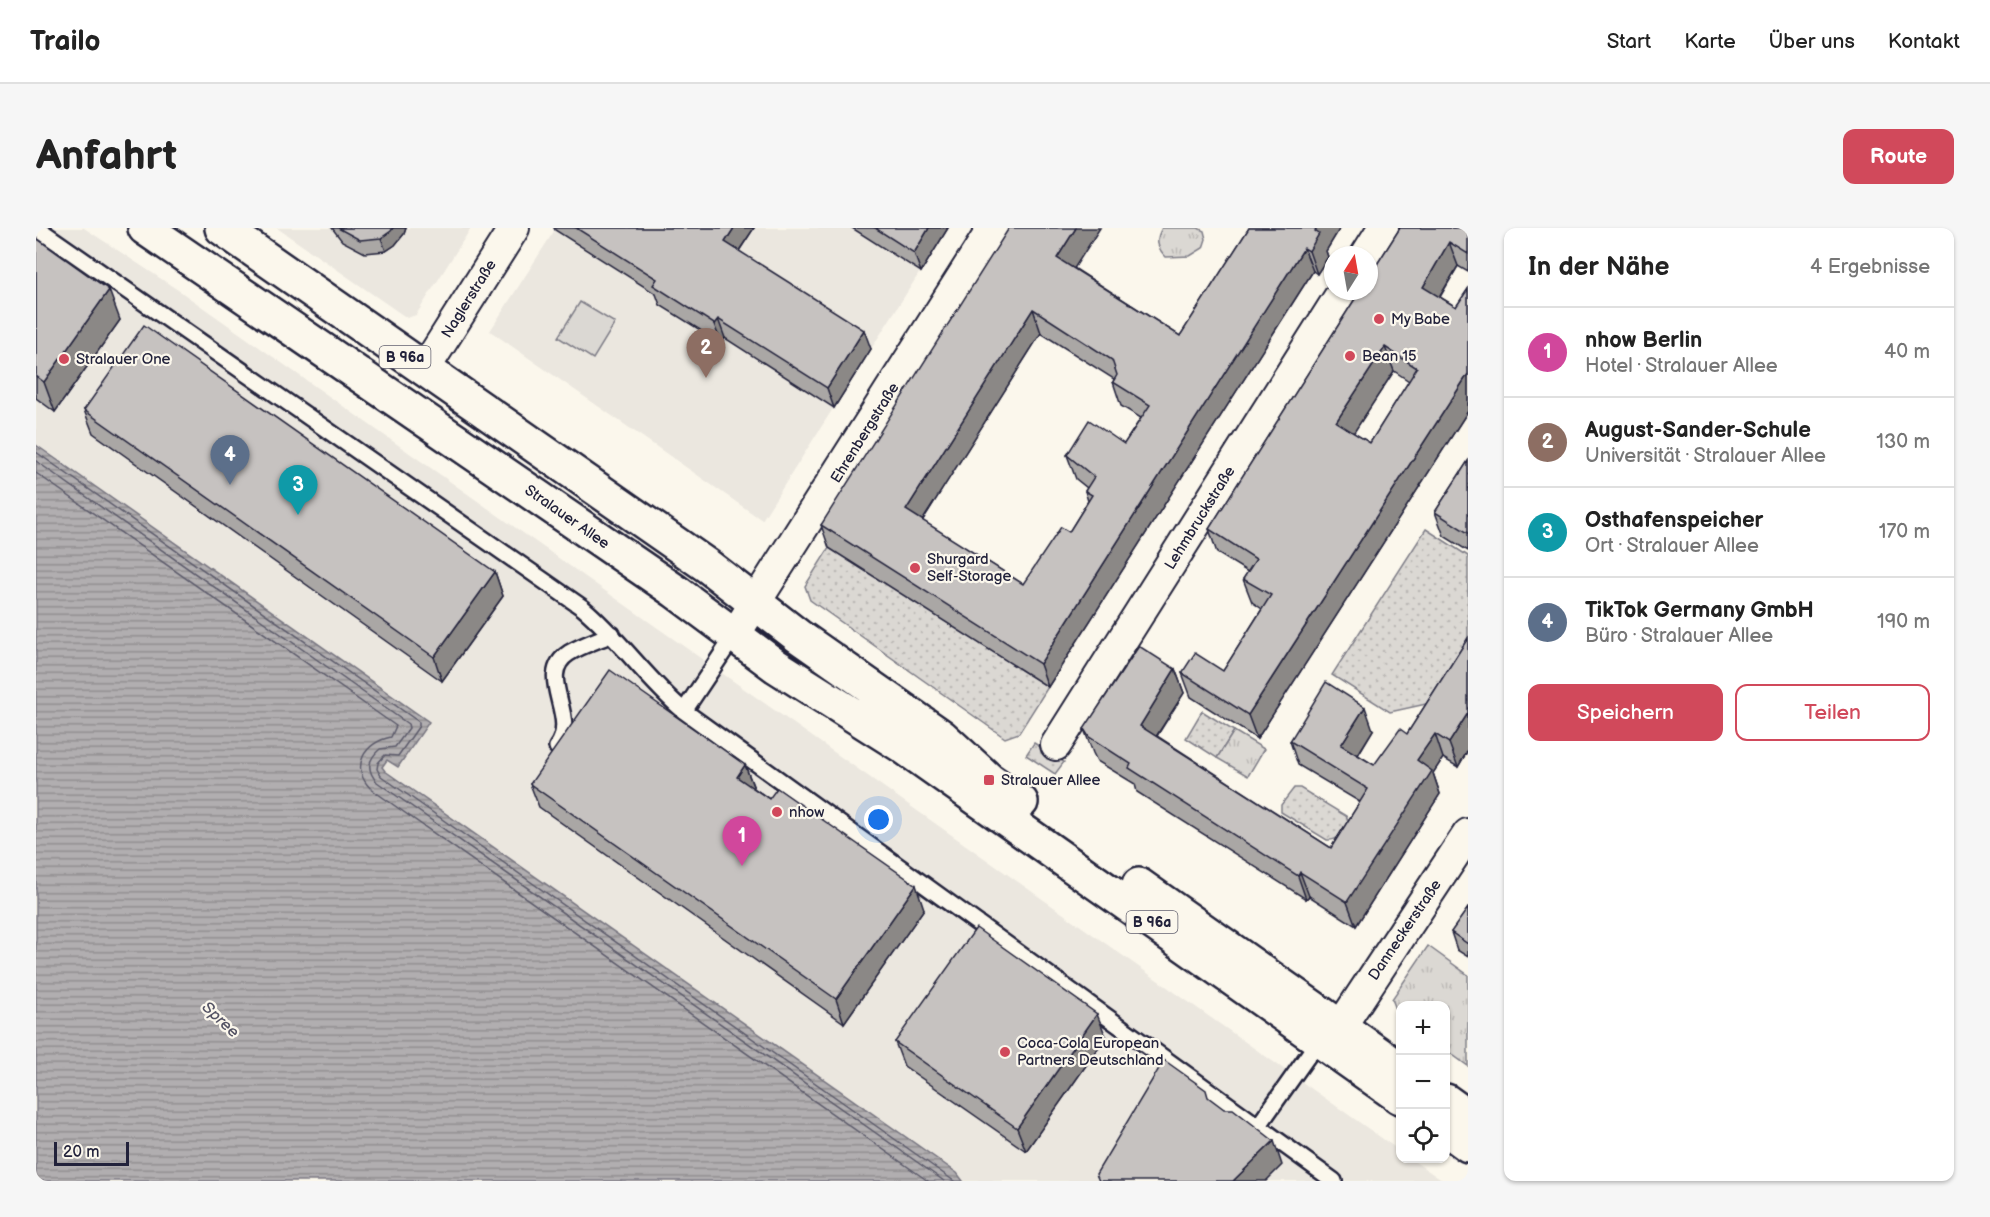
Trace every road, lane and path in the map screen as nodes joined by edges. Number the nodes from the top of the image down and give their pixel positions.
1 (37, 228) edge
2 (145, 228) edge
3 (222, 228) edge
4 (514, 228) edge
5 (993, 228) edge
6 (1383, 228) edge
7 (1372, 246) edge
8 (1337, 300) edge
9 (423, 370) junction
10 (756, 602) junction
11 (612, 634) junction
12 (734, 636) junction
13 (684, 711) junction
14 (1056, 745) dead end
15 (557, 747) edge
16 (1468, 834) edge
17 (1330, 1033) junction
18 (1396, 1066) edge
19 (1396, 1092) edge
20 (1450, 1104) edge
21 (1468, 1117) edge
22 (1259, 1125) junction
23 (1450, 1132) edge
24 (1468, 1145) edge
25 (1334, 1181) edge

1 - 11 lane
2 - 12 main road, Stralauer Allee / B 96a
3 - 9 main road, Stralauer Allee / B 96a
4 - 9 street, Naglerstraße
5 - 10 street, Ehrenbergstraße
6 - 7 street
8 - 14 street, Lehmbruckstraße
9 - 10 main road, Stralauer Allee / B 96a
10 - 12 street, Ehrenbergstraße
10 - 17 main road, Stralauer Allee / B 96a
11 - 13 lane
11 - 15 lane
12 - 13 lane
12 - 17 main road, Stralauer Allee / B 96a
13 - 22 lane
16 - 17 street, Danneckerstraße
17 - 18 main road, Stralauer Allee / B 96a
17 - 19 main road, Stralauer Allee / B 96a
17 - 22 lane
20 - 21 main road
22 - 25 lane
23 - 24 main road

